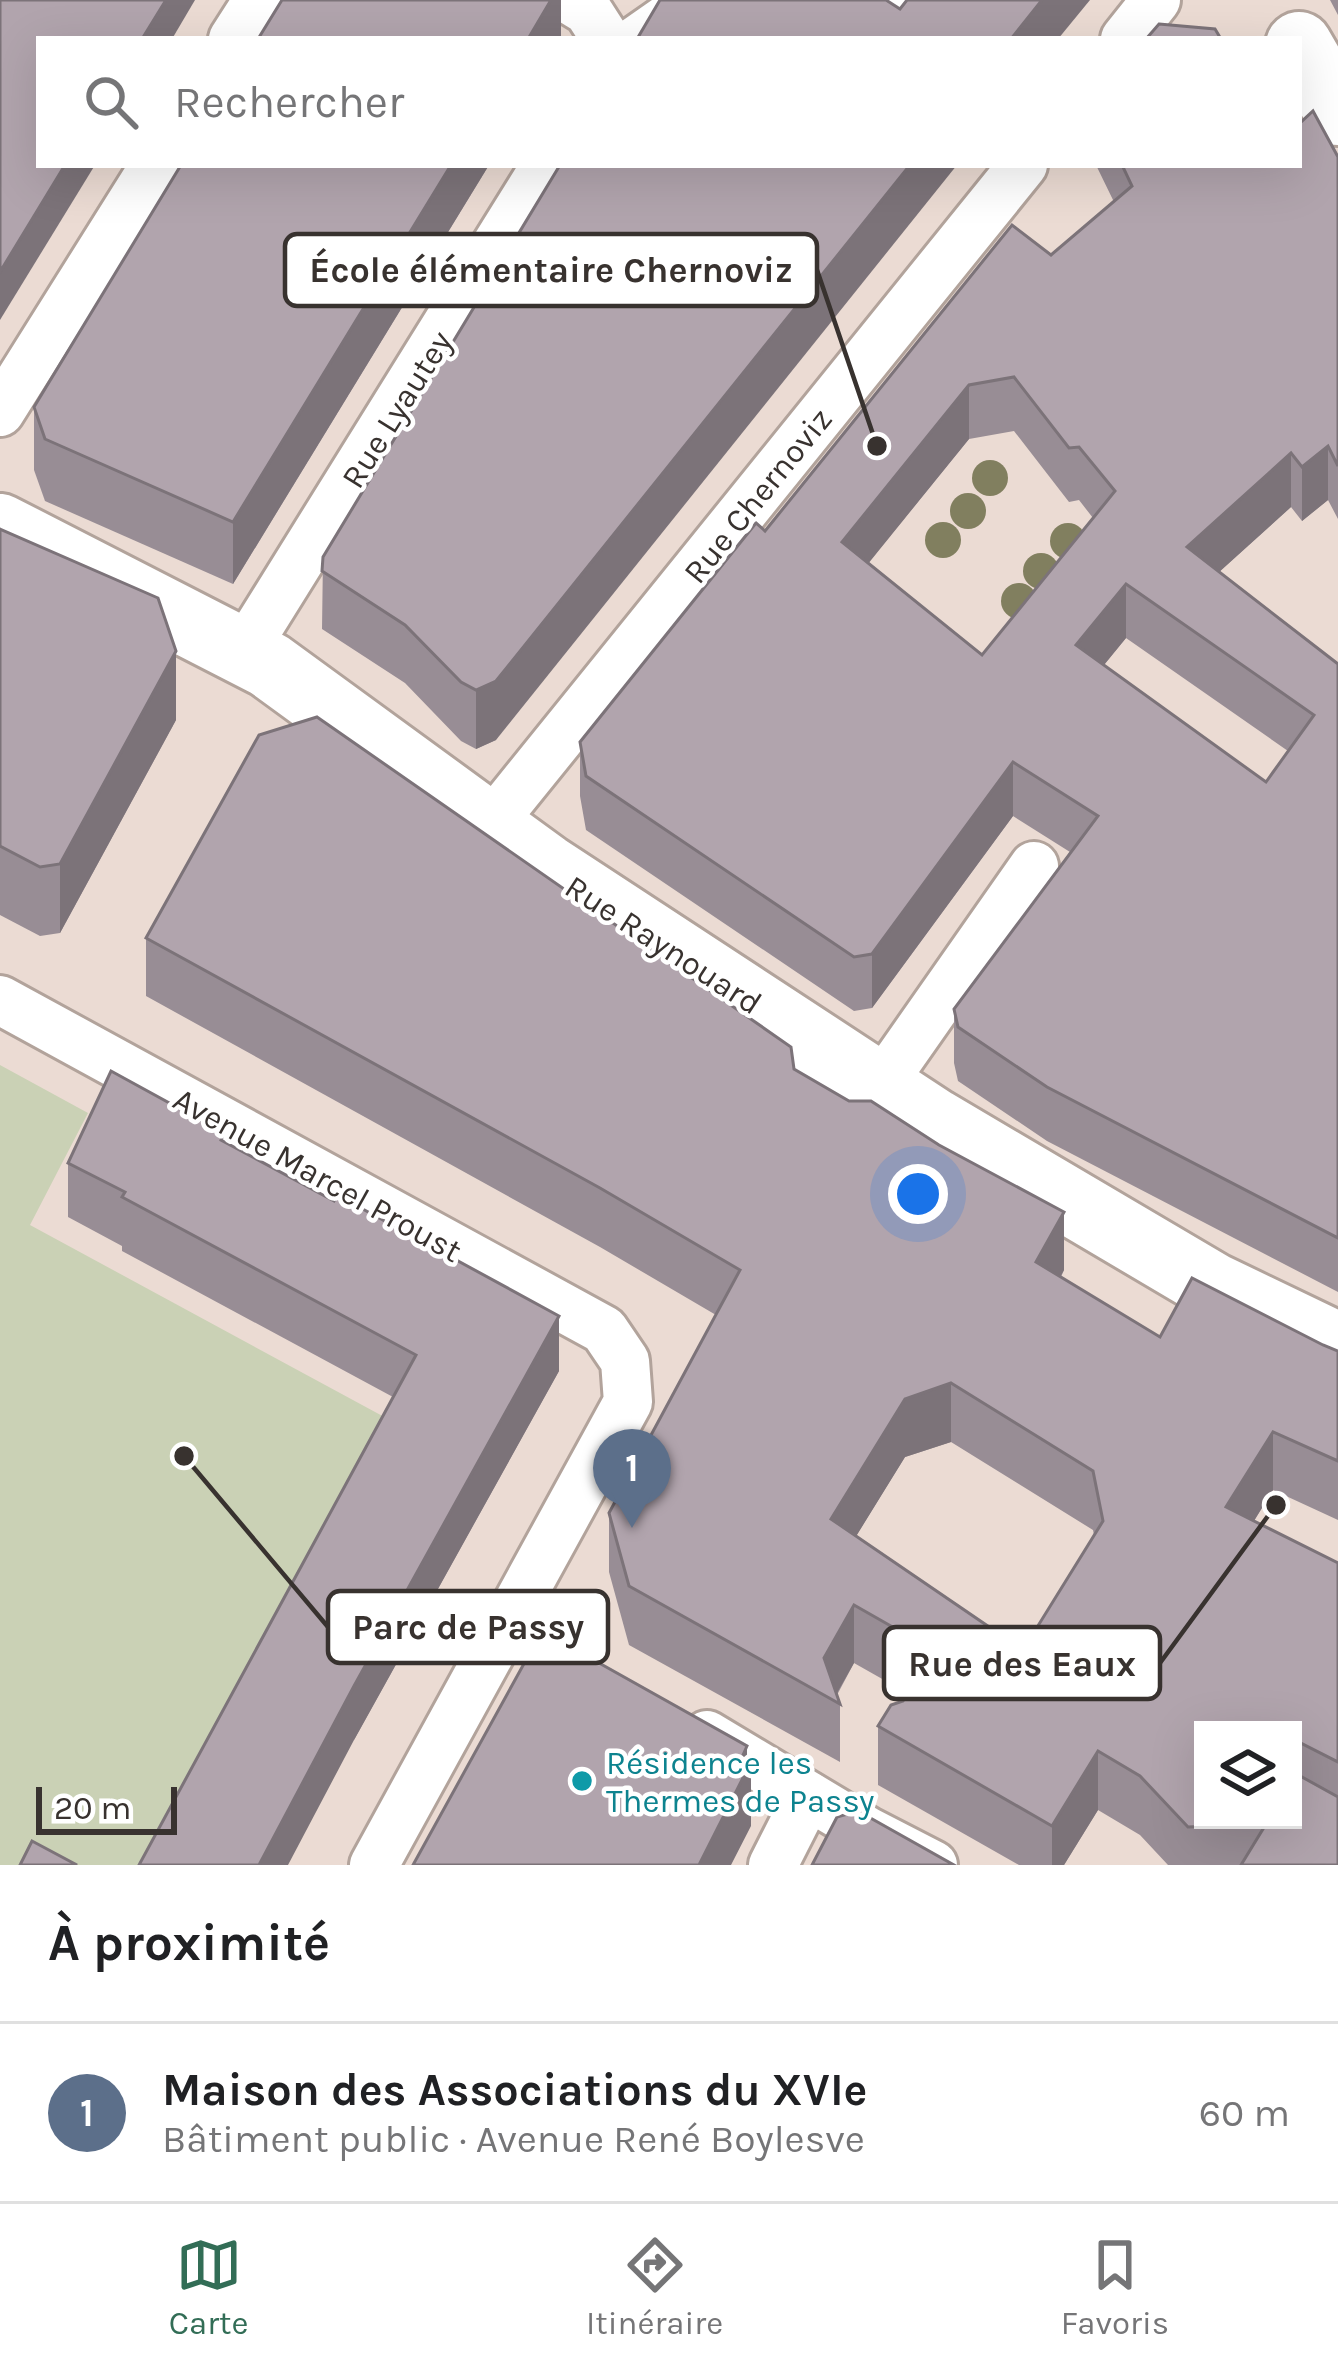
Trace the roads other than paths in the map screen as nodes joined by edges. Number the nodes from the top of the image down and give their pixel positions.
1 (258, 0) edge
2 (570, 0) edge
3 (673, 0) edge
4 (856, 0) edge
5 (899, 0) edge
6 (1156, 0) edge
7 (1273, 0) edge
8 (235, 36) edge
9 (604, 36) edge
10 (621, 36) edge
11 (1127, 36) edge
12 (1294, 36) edge
13 (1302, 51) edge
14 (1338, 112) edge
15 (152, 168) edge
16 (544, 168) edge
17 (1021, 168) edge
18 (0, 412) edge
19 (0, 527) edge
20 (243, 652) junction
21 (490, 825) junction
22 (1034, 866) dead end
23 (0, 1000) edge
24 (880, 1086) junction
25 (1338, 1346) edge
26 (510, 1619) junction
27 (555, 1647) edge
28 (691, 1725) edge
29 (808, 1796) junction
30 (374, 1865) edge
31 (773, 1865) edge
32 (933, 1865) edge

1 - 8 street
2 - 9 street
3 - 10 lane
4 - 5 lane
6 - 11 street
7 - 12 street
13 - 14 street
15 - 18 street
16 - 20 street, Rue Lyautey
17 - 21 street, Rue Chernoviz
19 - 20 street, Rue Raynouard
20 - 21 street, Rue Raynouard
21 - 24 street, Rue Raynouard
22 - 24 street
23 - 26 street, Avenue Marcel Proust
24 - 25 street, Rue Raynouard
26 - 27 street
26 - 30 street
28 - 29 street
29 - 31 street
29 - 32 street

